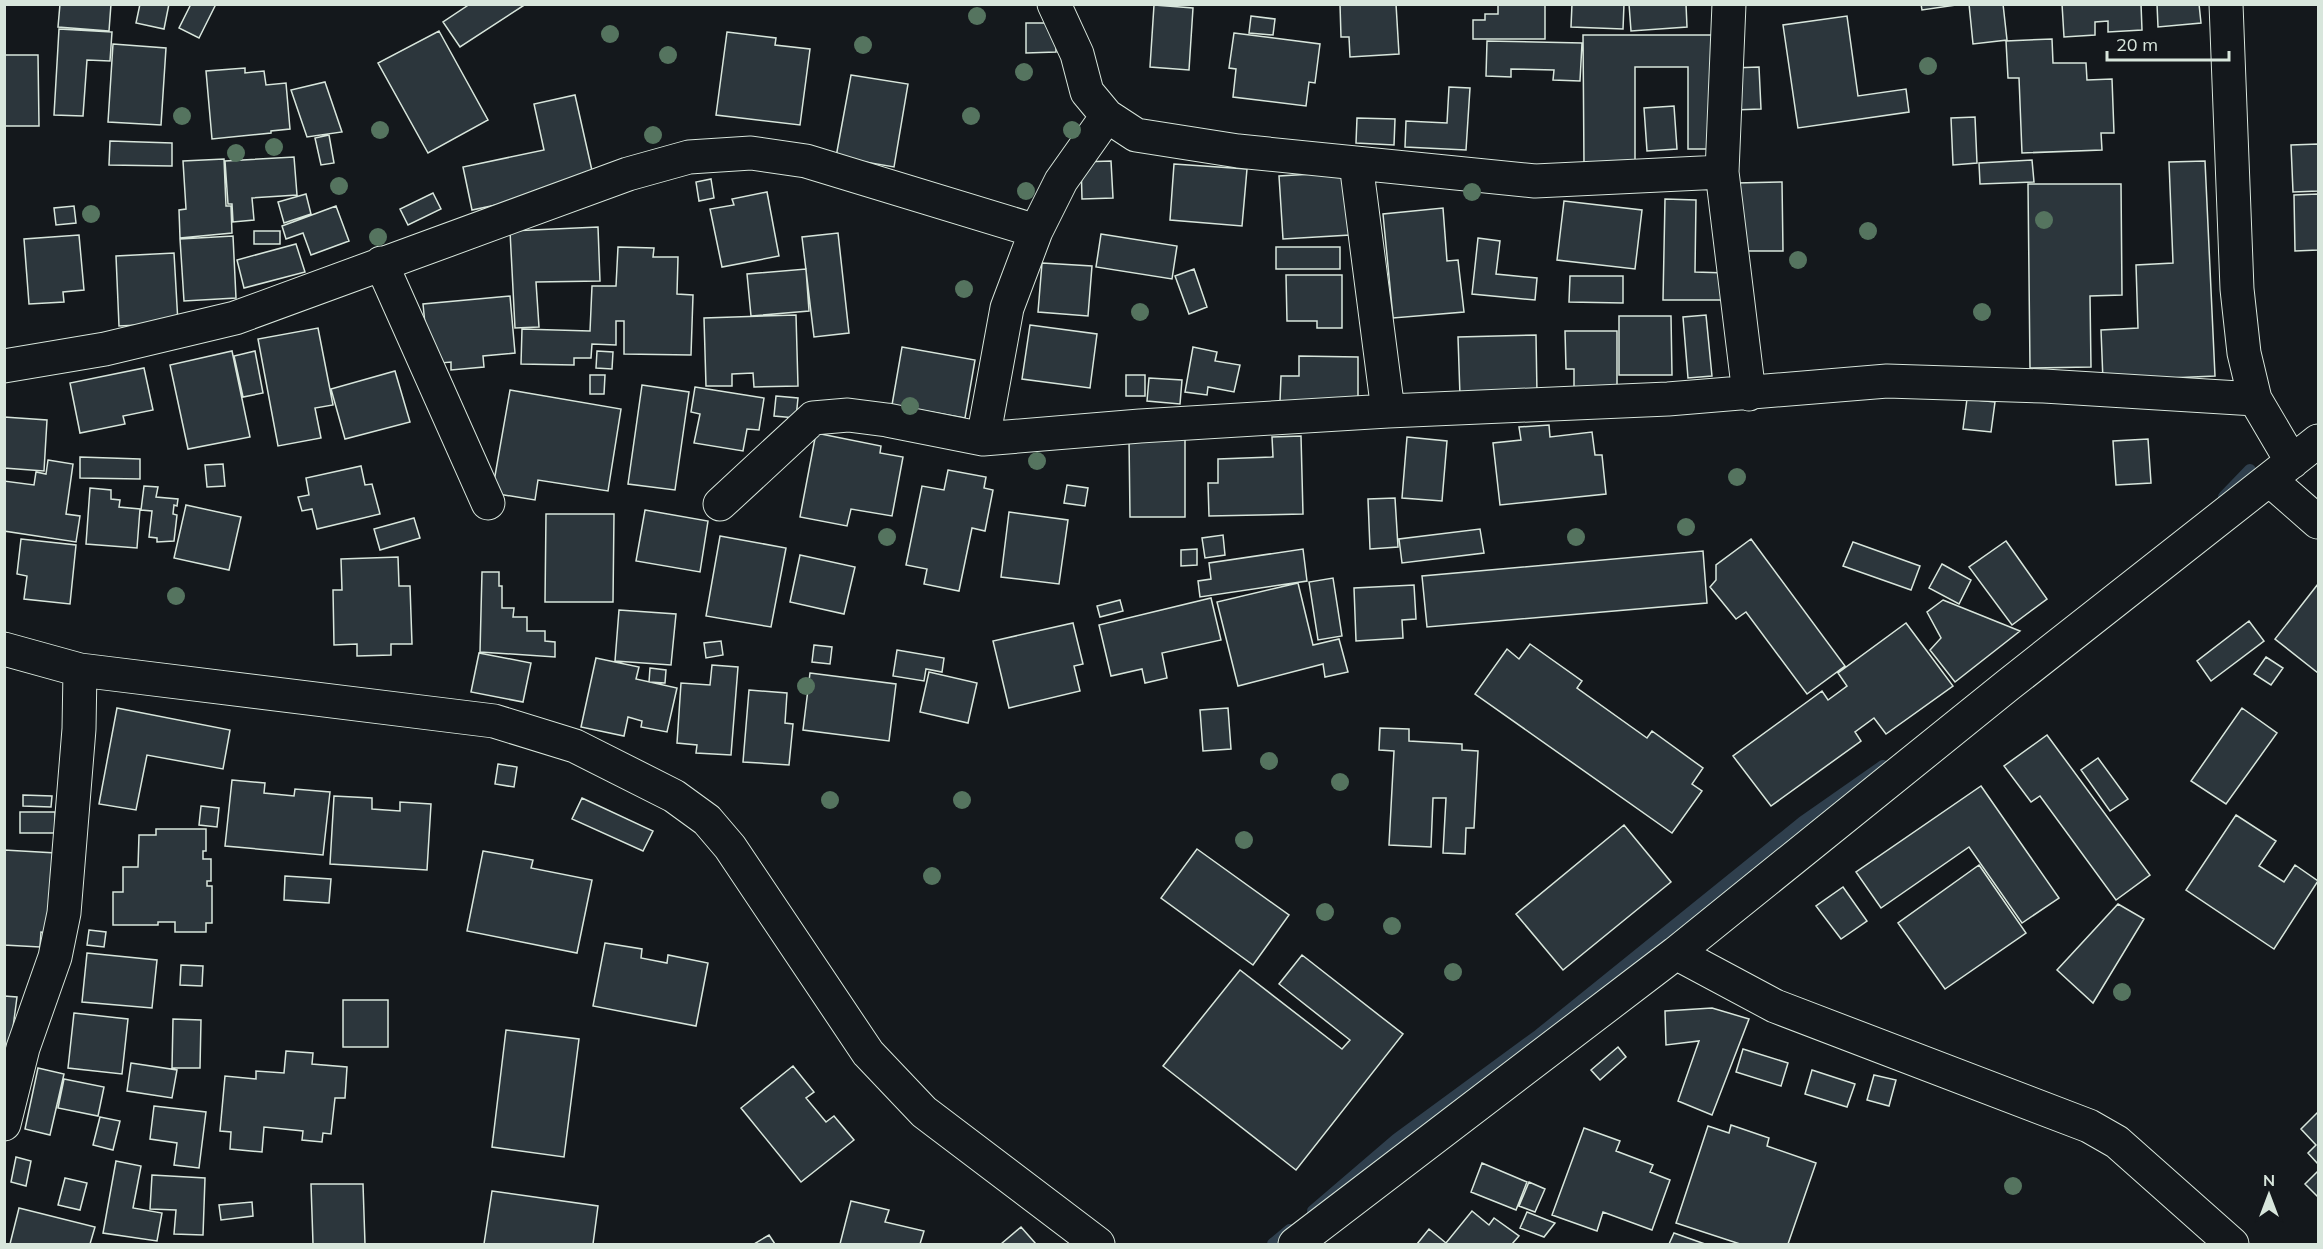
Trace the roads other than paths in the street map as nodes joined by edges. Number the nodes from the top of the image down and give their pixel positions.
1 (1054, 4) edge
2 (1729, 4) edge
3 (2226, 4) edge
4 (1107, 116) junction
5 (1356, 164) junction
6 (1722, 171) junction
7 (1036, 231) junction
8 (381, 263) junction
9 (4, 366) edge
10 (1749, 394) junction
11 (2255, 399) junction
12 (1388, 411) junction
13 (983, 439) junction
14 (2319, 441) edge
15 (2281, 471) junction
16 (488, 503) dead end
17 (720, 504) dead end
18 (2319, 522) edge
19 (4, 649) edge
20 (80, 669) junction
21 (1676, 953) junction
22 (4, 1124) edge
23 (1098, 1245) edge
24 (1295, 1245) edge
25 (2232, 1245) edge

1 - 4 street
2 - 6 street
3 - 11 street
4 - 5 street
4 - 7 street
5 - 6 street
5 - 12 street
6 - 10 street
7 - 8 street
7 - 13 street
8 - 9 street
8 - 16 street
10 - 11 street
10 - 12 street
11 - 15 street
12 - 13 street
13 - 17 street
14 - 15 street
15 - 18 street
15 - 21 street
19 - 20 street
20 - 22 street
20 - 23 street
21 - 24 street
21 - 25 street

